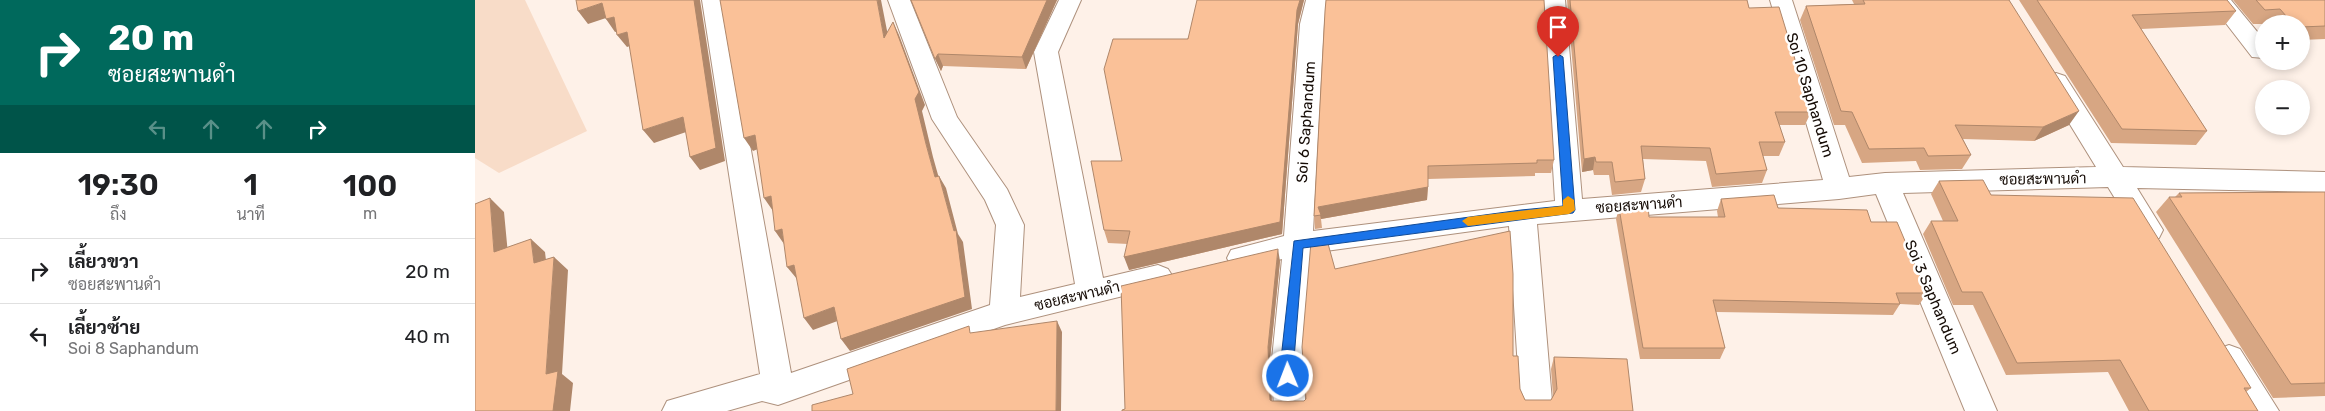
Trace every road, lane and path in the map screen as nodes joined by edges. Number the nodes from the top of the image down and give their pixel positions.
1 (713, 0) edge
2 (899, 0) edge
3 (1070, 0) edge
4 (1317, 0) edge
5 (1554, 0) edge
6 (1781, 0) edge
7 (2219, 0) edge
8 (2255, 45) edge
9 (2042, 59) edge
10 (2115, 177) junction
11 (2325, 182) edge
12 (1885, 183) junction
13 (1839, 189) junction
14 (1569, 210) junction
15 (1521, 214) junction
16 (1298, 244) junction
17 (2163, 252) edge
18 (1213, 264) edge
19 (1185, 271) edge
20 (1091, 293) junction
21 (1004, 313) junction
22 (2215, 336) edge
23 (769, 396) edge
24 (1535, 401) edge
25 (678, 411) edge
26 (1290, 411) edge
27 (1981, 411) edge
28 (2263, 411) edge

1 - 23 street
2 - 21 street
3 - 20 street
4 - 16 street, Soi 6 Saphandum
5 - 14 street
6 - 13 street, Soi 10 Saphandum
7 - 8 street
9 - 10 street
10 - 11 street, ซอยสะพานดำ
10 - 12 street, ซอยสะพานดำ
10 - 17 street
12 - 13 street, ซอยสะพานดำ
12 - 27 street, Soi 3 Saphandum
13 - 14 street, ซอยสะพานดำ
14 - 15 street, ซอยสะพานดำ
15 - 16 street, ซอยสะพานดำ
15 - 24 street
16 - 18 street, ซอยสะพานดำ
16 - 26 street, Soi 6 Saphandum
19 - 20 street, ซอยสะพานดำ
20 - 21 street, ซอยสะพานดำ
21 - 23 street, ซอยสะพานดำ
22 - 28 street
23 - 25 street, ซอยสะพานดำ

